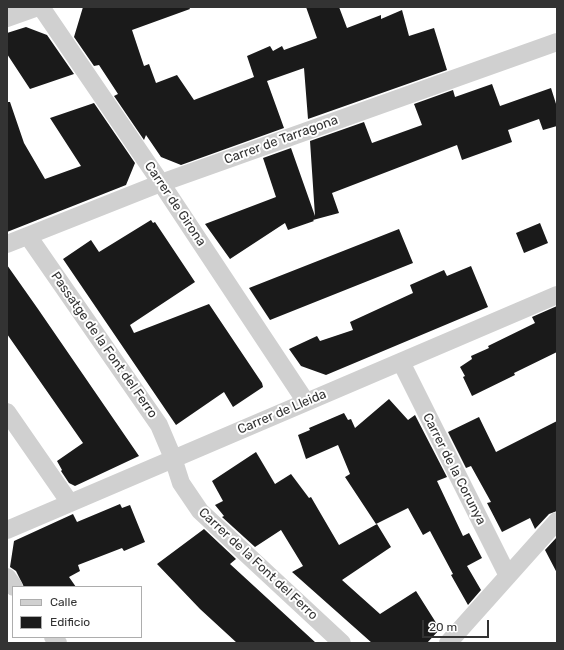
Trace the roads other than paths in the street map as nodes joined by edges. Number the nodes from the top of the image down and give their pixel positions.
1 (38, 7) edge
2 (41, 7) edge
3 (7, 18) edge
4 (557, 42) edge
5 (161, 183) junction
6 (28, 236) junction
7 (7, 244) edge
8 (557, 295) edge
9 (401, 362) junction
10 (306, 402) junction
11 (7, 412) edge
12 (173, 458) junction
13 (70, 503) junction
14 (557, 521) edge
15 (7, 530) edge
16 (508, 576) junction
17 (7, 577) edge
18 (13, 586) edge
19 (342, 643) edge
20 (448, 643) edge

1 - 3 street
2 - 5 street, Carrer de Girona
4 - 5 street, Carrer de Tarragona
5 - 6 street, Carrer de Tarragona
5 - 10 street, Carrer de Girona
6 - 7 street, Carrer de Tarragona
6 - 12 street, Passatge de la Font del Ferro
8 - 9 street, Carrer de Lleida
9 - 10 street, Carrer de Lleida
9 - 16 street, Carrer de la Corunya
10 - 12 street, Carrer de Lleida
11 - 13 street
12 - 13 street, Carrer de Lleida
12 - 19 street, Carrer de la Font del Ferro
13 - 15 street, Carrer de Lleida
14 - 16 street
16 - 20 street
17 - 18 street

